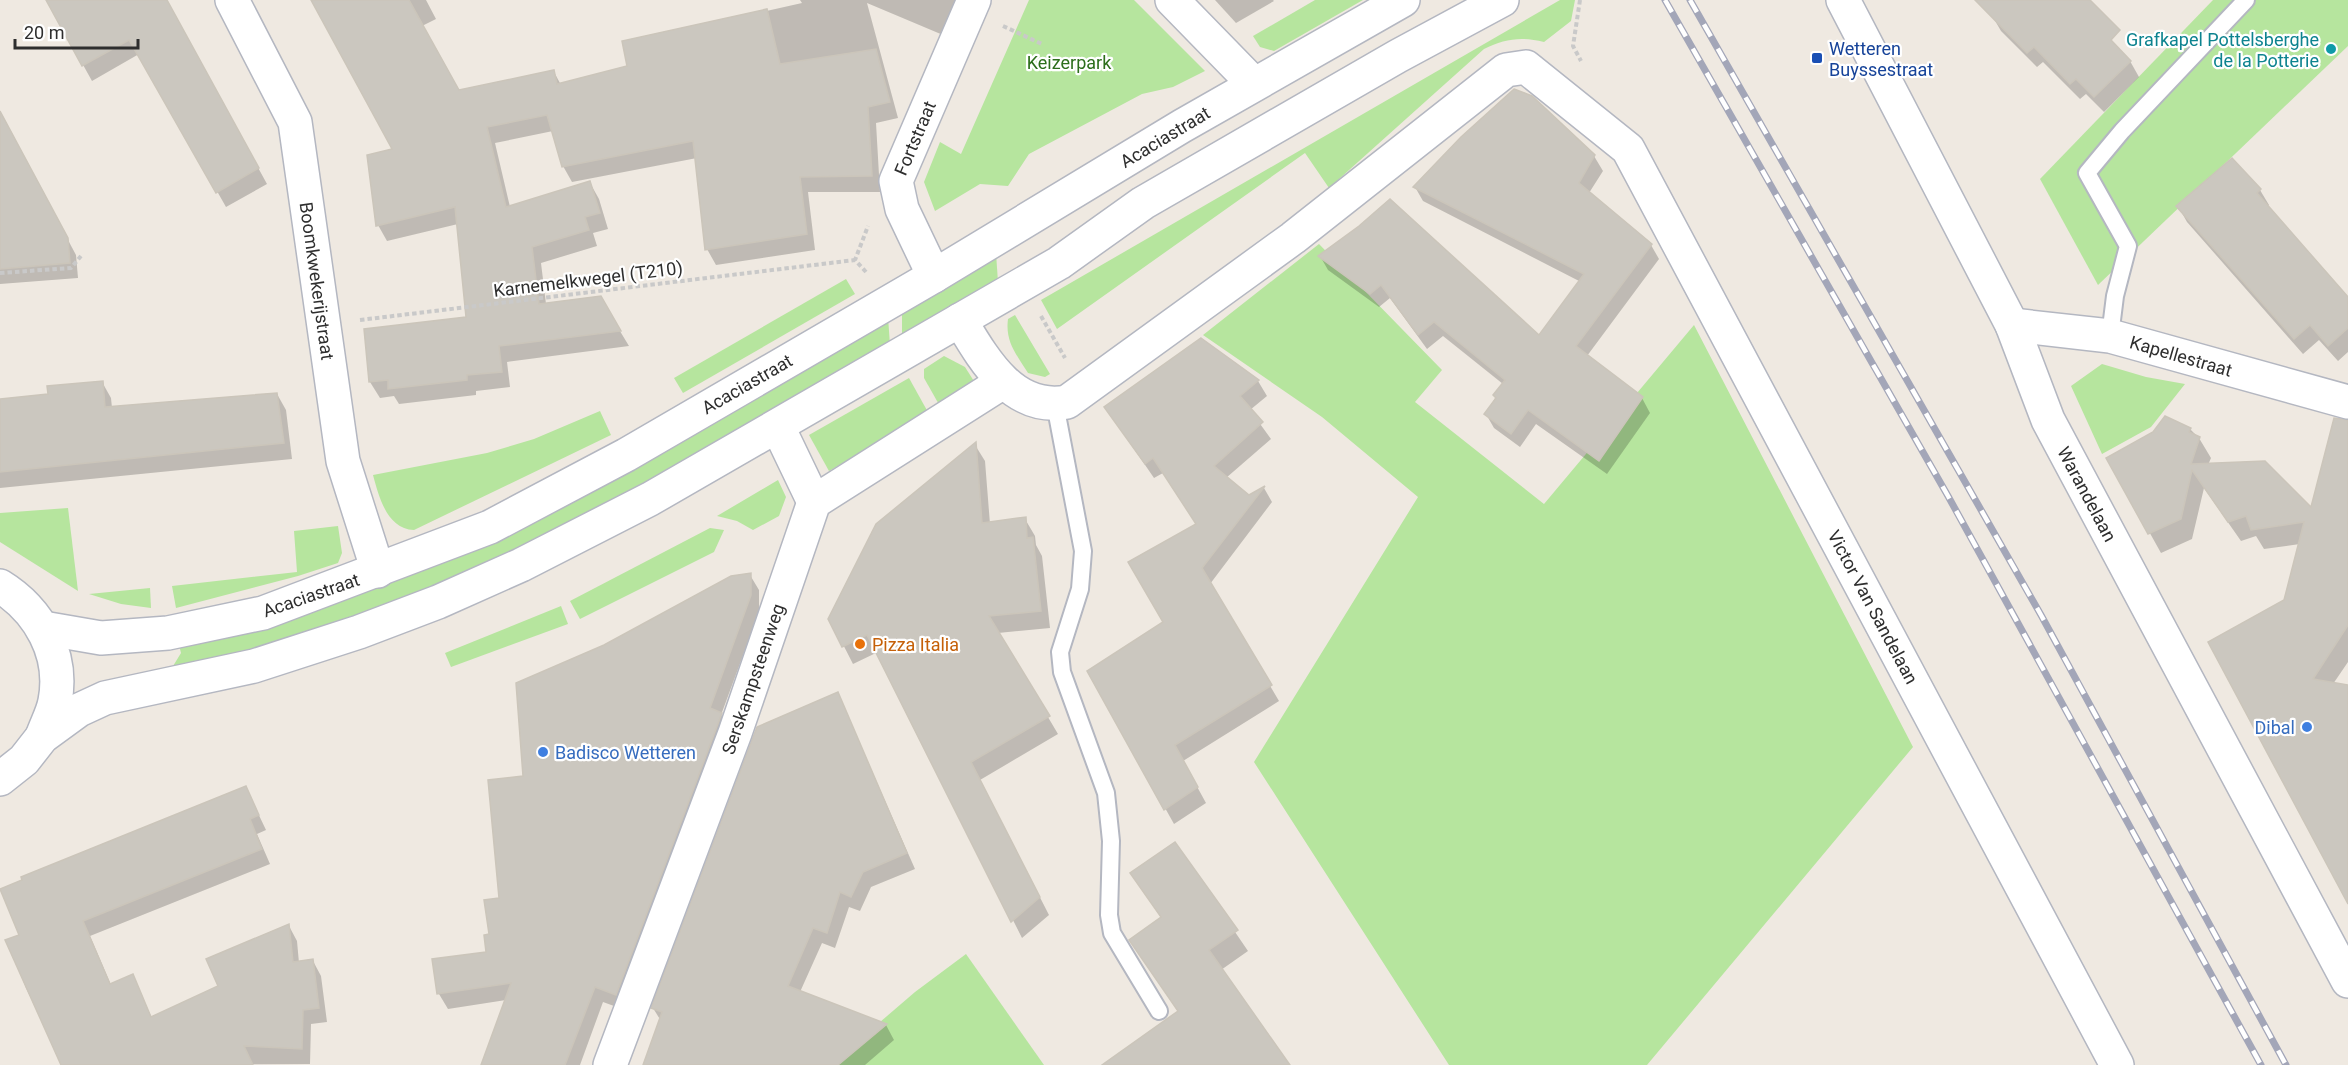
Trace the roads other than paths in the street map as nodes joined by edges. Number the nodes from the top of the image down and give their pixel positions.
1 (232, 0) edge
2 (974, 0) edge
3 (1172, 0) edge
4 (1402, 0) edge
5 (1502, 0) edge
6 (1843, 0) edge
7 (2246, 0) edge
8 (1254, 84) junction
9 (1274, 130) junction
10 (933, 276) junction
11 (960, 320) junction
12 (2012, 325) junction
13 (2110, 336) junction
14 (1003, 382) junction
15 (2348, 402) edge
16 (1055, 404) junction
17 (778, 427) junction
18 (814, 502) junction
19 (378, 571) junction
20 (0, 586) edge
21 (44, 628) junction
22 (42, 736) junction
23 (0, 779) edge
24 (2348, 981) edge
25 (1159, 1011) dead end
26 (610, 1065) edge
27 (2117, 1065) edge

1 - 19 main road, Boomkwekerijstraat
2 - 10 main road, Fortstraat
3 - 8 main road
4 - 8 main road, Acaciastraat
5 - 9 main road
6 - 12 main road, Warandelaan
7 - 13 lane
8 - 9 main road
8 - 10 main road, Acaciastraat
9 - 11 main road
10 - 19 main road, Acaciastraat
11 - 14 main road
11 - 17 main road
12 - 13 main road, Kapellestraat
12 - 24 main road, Warandelaan
13 - 15 main road, Kapellestraat
14 - 16 main road
14 - 18 main road
16 - 25 lane
16 - 27 main road, Victor Van Sandelaan
17 - 18 main road
17 - 22 main road
18 - 26 main road, Serskampsteenweg
19 - 21 main road, Acaciastraat
20 - 21 main road
21 - 22 main road
22 - 23 main road

